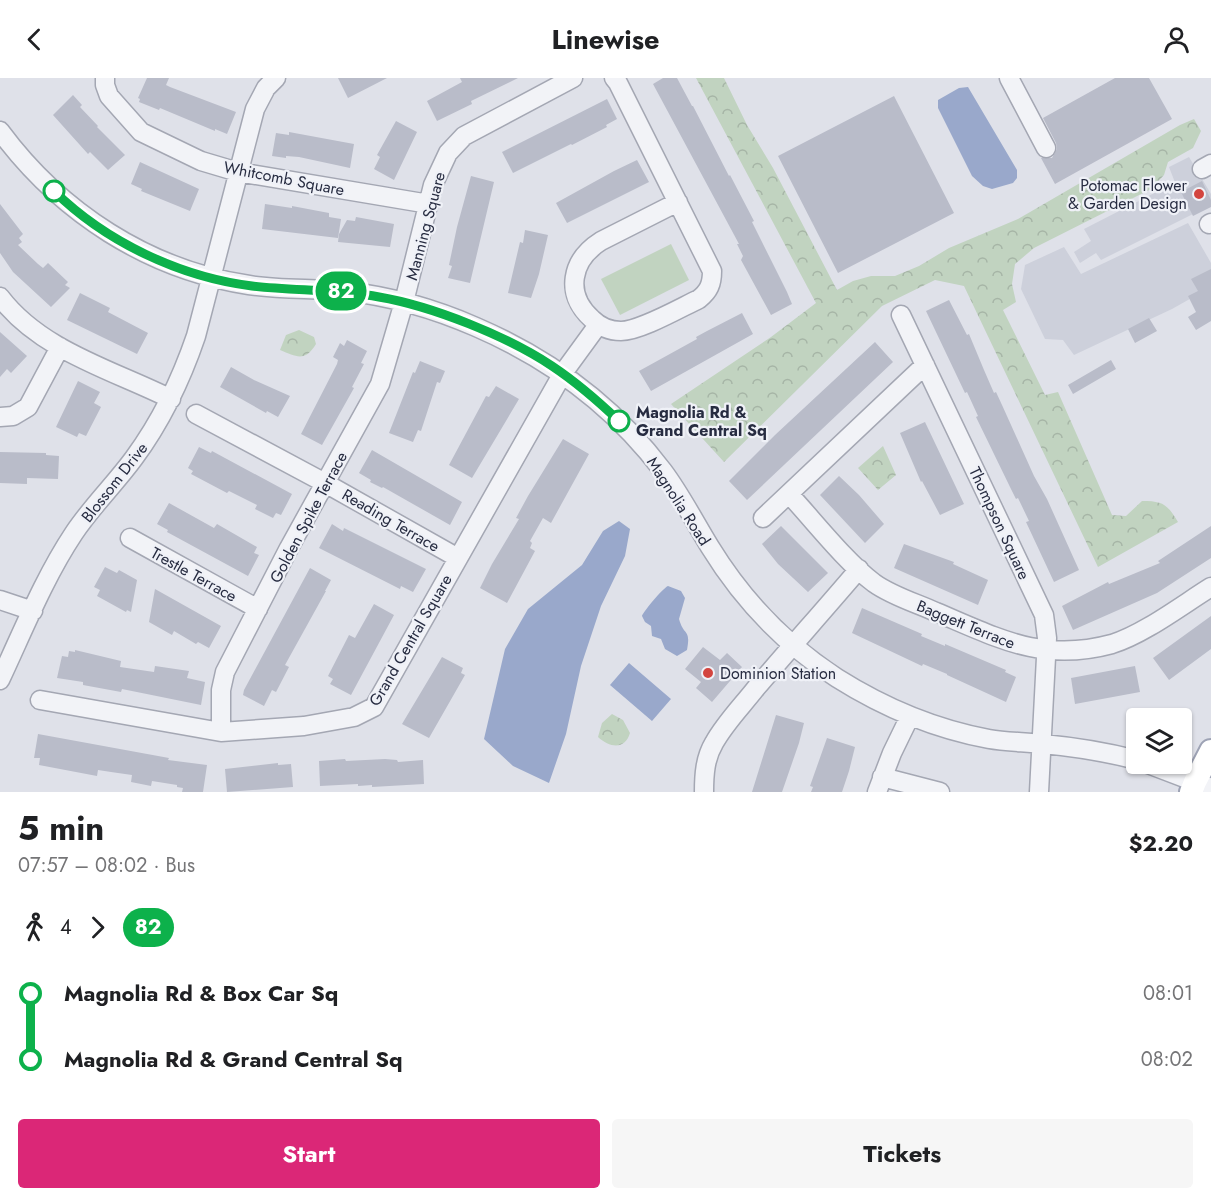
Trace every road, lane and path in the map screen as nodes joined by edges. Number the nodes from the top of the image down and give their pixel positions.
1 (105, 78) edge
2 (276, 78) edge
3 (573, 78) edge
4 (614, 78) edge
5 (1009, 78) edge
6 (0, 131) edge
7 (1046, 148) dead end
8 (7, 154) edge
9 (238, 172) junction
10 (678, 202) junction
11 (429, 204) junction
12 (212, 278) junction
13 (0, 297) edge
14 (404, 302) junction
15 (902, 315) dead end
16 (598, 325) junction
17 (60, 347) junction
18 (925, 365) junction
19 (563, 374) junction
20 (171, 399) junction
21 (196, 414) dead end
22 (0, 417) edge
23 (325, 483) junction
24 (789, 494) junction
25 (763, 518) dead end
26 (130, 538) dead end
27 (458, 558) junction
28 (859, 569) junction
29 (1211, 587) edge
30 (0, 600) edge
31 (258, 609) junction
32 (33, 611) junction
33 (792, 645) junction
34 (1046, 651) junction
35 (0, 680) edge
36 (40, 700) dead end
37 (910, 716) junction
38 (221, 732) junction
39 (1042, 743) junction
40 (1211, 751) edge
41 (1126, 757) edge
42 (1170, 774) edge
43 (879, 784) edge
44 (1199, 787) edge
45 (704, 792) edge
46 (940, 792) edge
47 (1040, 792) edge

1 - 9 street, Whitcomb Square
2 - 9 street, Blossom Drive
3 - 11 street, Manning Square
4 - 10 street
5 - 7 street
6 - 8 street, Magnolia Road
8 - 12 street, Magnolia Road
9 - 11 street, Whitcomb Square
9 - 12 street, Blossom Drive
10 - 16 street
10 - 16 street
11 - 14 street, Manning Square
12 - 14 street, Magnolia Road
12 - 20 street, Blossom Drive
13 - 17 street
14 - 19 street, Magnolia Road
14 - 23 street, Golden Spike Terrace
15 - 18 street, Thompson Square
16 - 19 street
17 - 20 street
17 - 22 street
18 - 24 street
18 - 34 street, Thompson Square
19 - 27 street, Grand Central Square
19 - 33 street, Magnolia Road
20 - 32 street, Blossom Drive
21 - 23 street, Reading Terrace
23 - 27 street, Reading Terrace
23 - 31 street, Golden Spike Terrace
24 - 25 street
24 - 28 street, Baggett Terrace
26 - 31 street, Trestle Terrace
27 - 38 street, Grand Central Square
28 - 33 street
28 - 34 street, Baggett Terrace
29 - 34 street, Baggett Terrace
30 - 32 street
31 - 38 street, Golden Spike Terrace
32 - 35 street, Blossom Drive
33 - 37 street, Magnolia Road
33 - 45 street
34 - 39 street, Thompson Square
36 - 38 street, Grand Central Square
37 - 39 street, Magnolia Road
37 - 43 street
39 - 41 street, Magnolia Road
39 - 47 street, Thompson Square
40 - 44 main road
42 - 44 street
43 - 46 street

